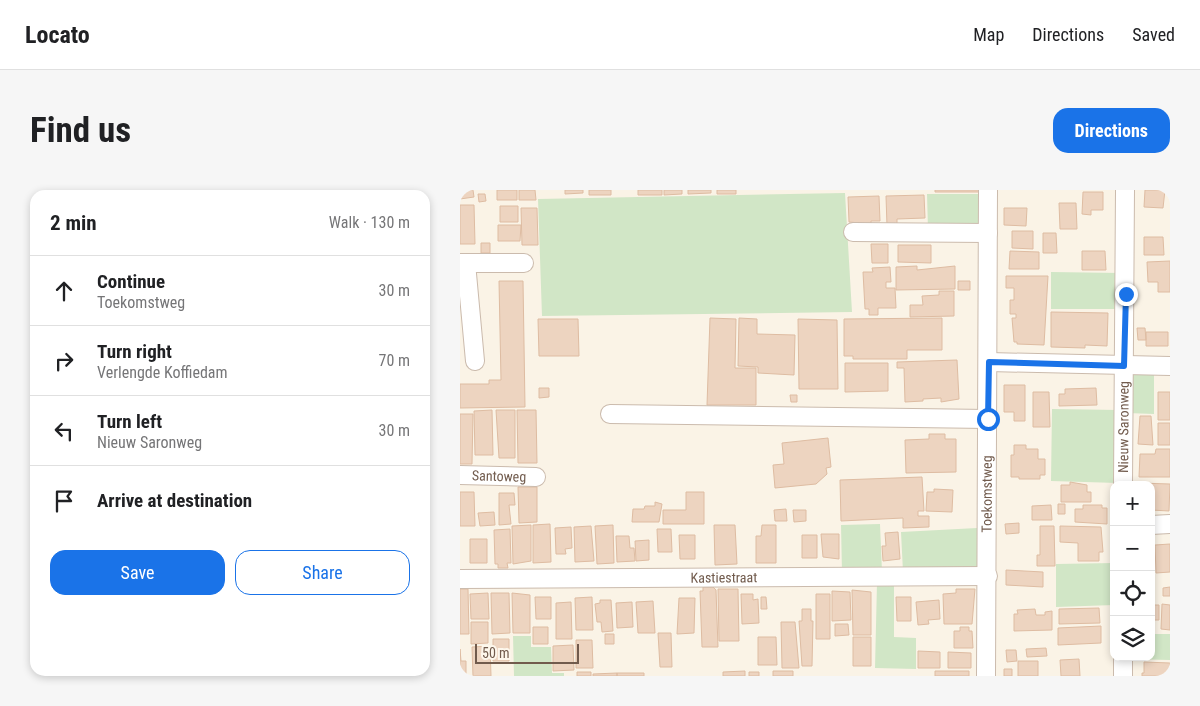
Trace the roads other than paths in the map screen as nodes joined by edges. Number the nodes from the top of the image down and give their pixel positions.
1 (988, 190) edge
2 (1125, 190) edge
3 (853, 232) dead end
4 (988, 233) junction
5 (463, 263) edge
6 (524, 263) dead end
7 (475, 361) dead end
8 (989, 362) junction
9 (1124, 366) junction
10 (1170, 366) edge
11 (610, 414) dead end
12 (988, 419) junction
13 (460, 475) edge
14 (536, 477) dead end
15 (1123, 481) edge
16 (1170, 524) edge
17 (1155, 525) edge
18 (988, 576) junction
19 (460, 579) edge
20 (1123, 661) edge
21 (986, 676) edge
22 (1123, 676) edge

1 - 4 street, Toekomstweg
2 - 9 street, Nieuw Saronweg
3 - 4 street
4 - 8 street, Toekomstweg
5 - 6 street
5 - 7 street
8 - 9 street
8 - 12 street, Toekomstweg
9 - 10 street
9 - 15 street, Nieuw Saronweg
11 - 12 street
12 - 18 street, Toekomstweg
13 - 14 street, Santoweg
16 - 17 street
18 - 19 street, Kastiestraat
18 - 21 street, Toekomstweg
20 - 22 street

